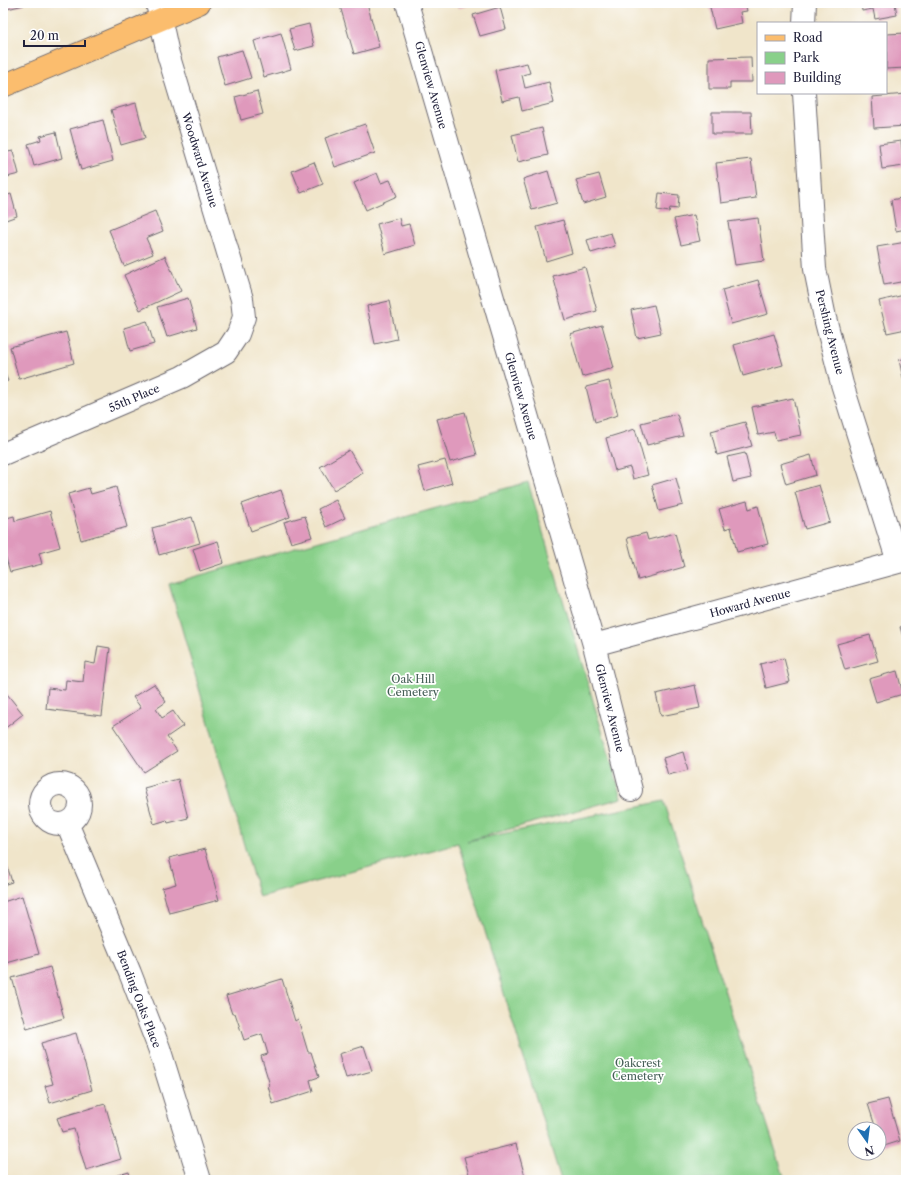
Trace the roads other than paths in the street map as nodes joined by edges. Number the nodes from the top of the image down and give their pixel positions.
1 (199, 3) edge
2 (407, 3) edge
3 (805, 3) edge
4 (159, 11) edge
5 (804, 22) edge
6 (3, 86) edge
7 (804, 94) edge
8 (244, 317) joint
9 (3, 454) edge
10 (902, 561) edge
11 (594, 645) junction
12 (631, 790) dead end
13 (67, 823) dead end
14 (200, 1180) edge

1 - 4 main road
2 - 11 street, Glenview Avenue
3 - 5 street
4 - 6 main road
4 - 8 street, Woodward Avenue
7 - 10 street, Pershing Avenue
8 - 9 street, 55th Place
10 - 11 street, Howard Avenue
11 - 12 street, Glenview Avenue
13 - 14 street, Bending Oaks Place

